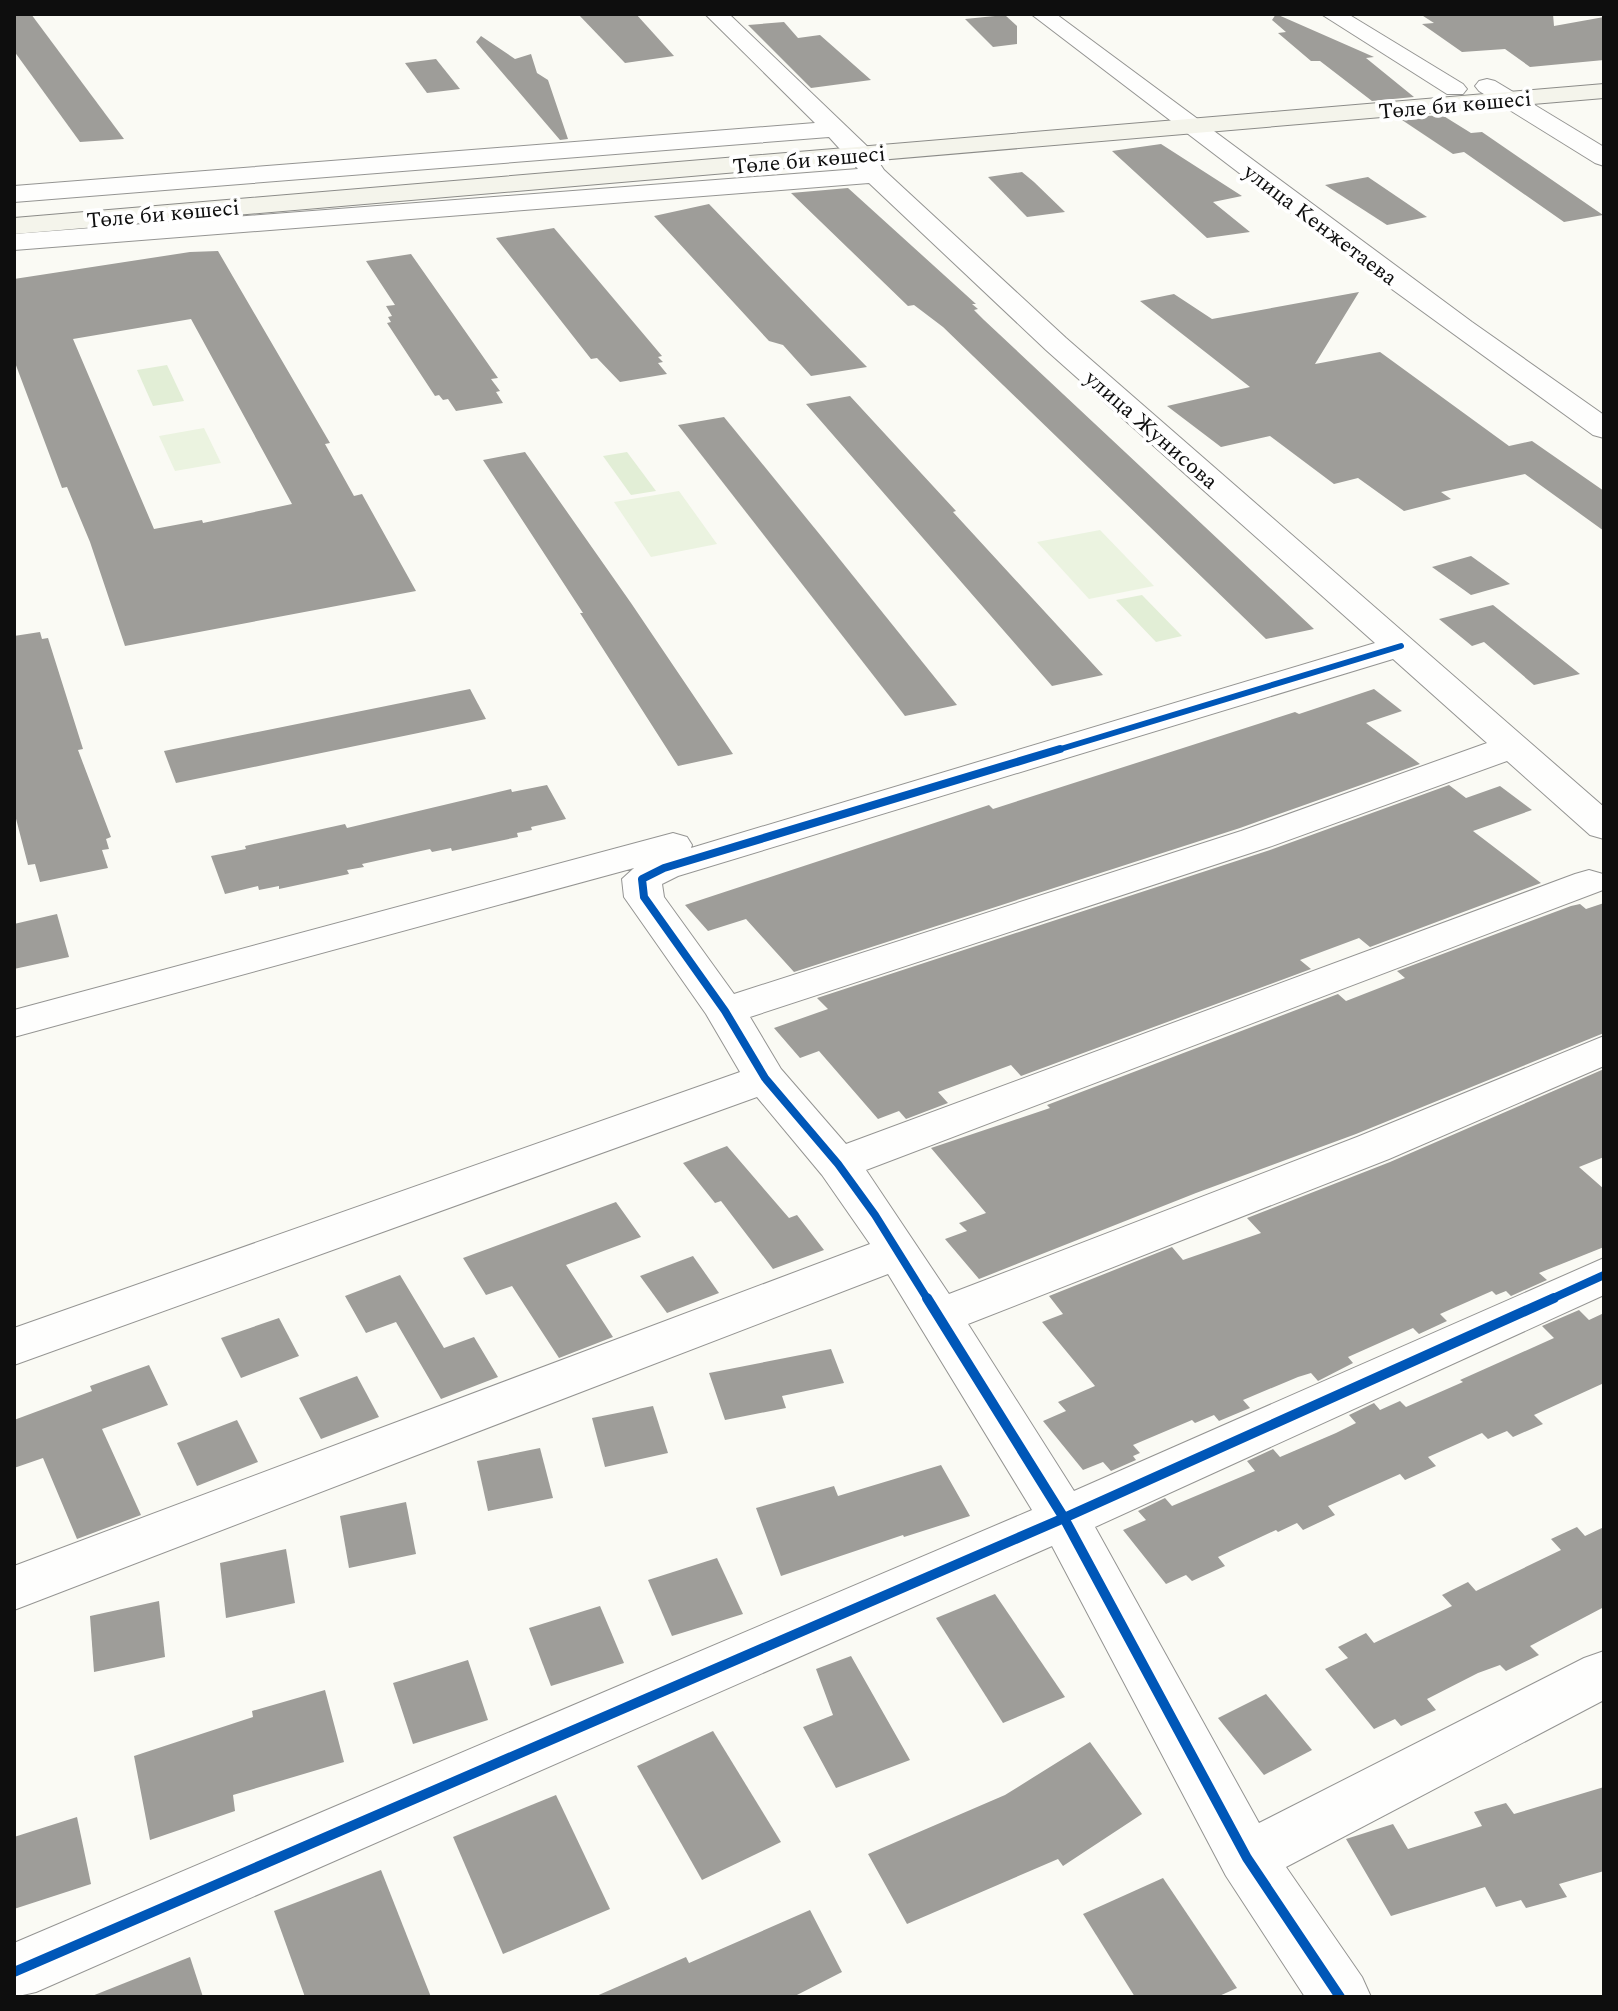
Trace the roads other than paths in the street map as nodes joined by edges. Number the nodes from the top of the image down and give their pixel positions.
1 (716, 14) edge
2 (1042, 14) edge
3 (1332, 14) edge
4 (1604, 77) edge
5 (1455, 89) junction
6 (1604, 91) edge
7 (1497, 92) junction
8 (1185, 119) junction
9 (852, 149) junction
10 (1604, 158) edge
11 (14, 194) edge
12 (14, 226) edge
13 (14, 242) edge
14 (1604, 429) edge
15 (1393, 640) junction
16 (1512, 747) junction
17 (1604, 827) edge
18 (1589, 882) dead end
19 (725, 1011) junction
20 (14, 1024) edge
21 (1604, 1050) edge
22 (765, 1078) junction
23 (838, 1164) junction
24 (897, 1252) junction
25 (1604, 1275) edge
26 (938, 1317) junction
27 (14, 1347) edge
28 (1064, 1518) junction
29 (14, 1588) edge
30 (1604, 1674) edge
31 (1247, 1858) junction
32 (14, 1972) edge
33 (1340, 1997) edge

1 - 9 street, улица Жунисова
2 - 8 street, улица Кенжетаева
3 - 5 street
4 - 7 main road, Төле би көшесі
5 - 7 main road, Төле би көшесі
5 - 8 main road, Төле би көшесі
6 - 7 main road, Төле би көшесі
7 - 8 main road, Төле би көшесі
7 - 10 street
8 - 9 main road, Төле би көшесі
8 - 14 street, улица Кенжетаева
9 - 11 street
9 - 12 main road, Төле би көшесі
9 - 13 street
9 - 15 street, улица Жунисова
15 - 16 street, улица Жунисова
15 - 19 street
15 - 20 street
16 - 17 street, улица Жунисова
16 - 19 street
18 - 23 street
19 - 22 street
21 - 26 street
22 - 23 street
22 - 27 street
23 - 24 street
24 - 26 street
24 - 29 street
25 - 28 street
26 - 28 street
28 - 31 street
28 - 32 street
30 - 31 street
31 - 33 street

